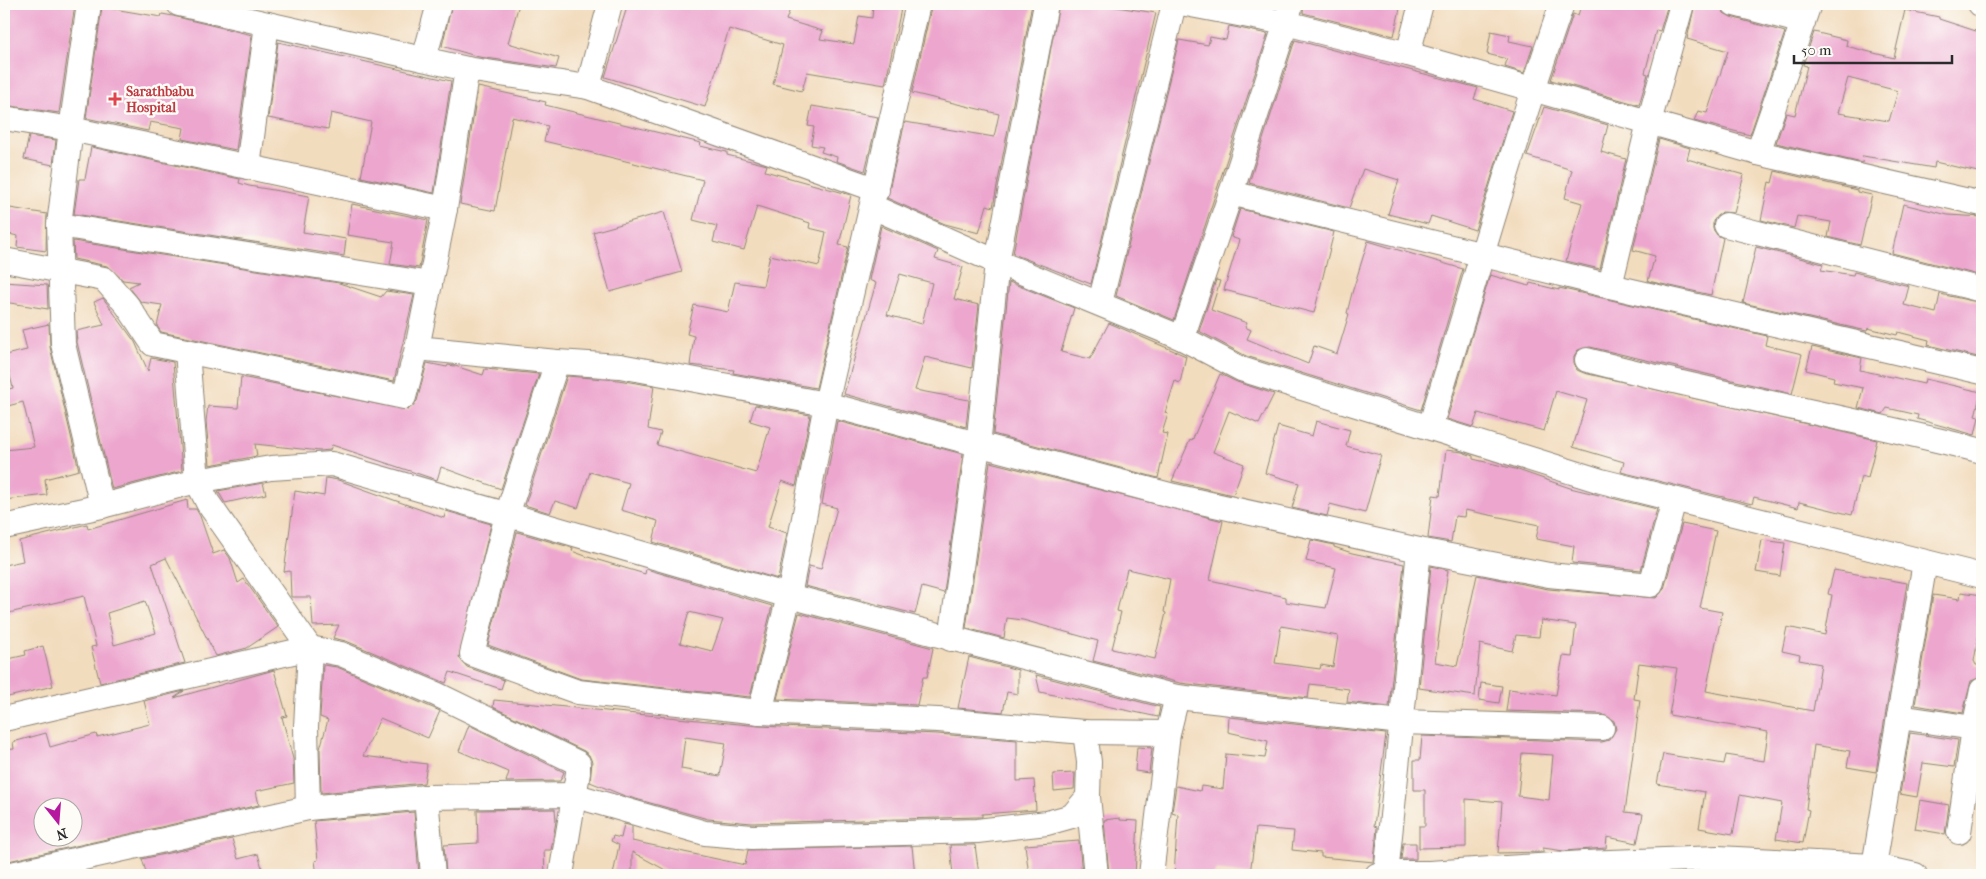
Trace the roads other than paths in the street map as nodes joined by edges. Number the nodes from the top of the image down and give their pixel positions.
1 (89, 4) edge
2 (178, 4) edge
3 (439, 4) edge
4 (610, 4) edge
5 (918, 4) edge
6 (1046, 4) edge
7 (1174, 4) edge
8 (1186, 4) edge
9 (1421, 4) edge
10 (1562, 4) edge
11 (1682, 4) edge
12 (1734, 4) edge
13 (1289, 13) edge
14 (1806, 13) edge
15 (267, 24) junction
16 (1408, 54) junction
17 (424, 58) junction
18 (467, 69) junction
19 (588, 87) junction
20 (1532, 89) junction
21 (4, 118) edge
22 (1649, 122) junction
23 (71, 129) junction
24 (1758, 153) junction
25 (248, 167) junction
26 (1232, 193) junction
27 (875, 198) junction
28 (1982, 204) edge
29 (445, 209) junction
30 (59, 225) junction
31 (1726, 225) dead end
32 (1484, 254) junction
33 (4, 260) edge
34 (997, 262) junction
35 (61, 271) junction
36 (430, 284) junction
37 (1610, 286) junction
38 (1982, 290) edge
39 (1100, 304) junction
40 (1182, 338) junction
41 (417, 348) junction
42 (187, 351) junction
43 (1587, 360) dead end
44 (557, 362) junction
45 (1982, 372) edge
46 (826, 404) junction
47 (1430, 427) junction
48 (978, 446) junction
49 (1982, 451) edge
50 (197, 482) junction
51 (1674, 500) junction
52 (102, 506) junction
53 (507, 515) junction
54 (4, 527) edge
55 (1419, 550) junction
56 (1925, 562) junction
57 (1982, 576) edge
58 (788, 596) junction
59 (951, 639) junction
60 (310, 648) junction
61 (1982, 690) edge
62 (1177, 697) junction
63 (760, 712) junction
64 (1899, 717) junction
65 (4, 719) edge
66 (1401, 722) junction
67 (1602, 728) dead end
68 (1974, 728) junction
69 (1085, 732) junction
70 (1168, 733) junction
71 (573, 795) junction
72 (426, 797) junction
73 (1088, 797) junction
74 (308, 808) junction
75 (1959, 832) dead end
76 (1877, 871) edge
77 (1384, 874) edge
78 (7, 875) edge
79 (433, 875) edge
80 (561, 875) edge
81 (1096, 875) edge
82 (1151, 875) edge
83 (1915, 875) edge

1 - 23 street
2 - 15 street
3 - 17 street
4 - 19 street
5 - 27 street
6 - 34 street
7 - 39 street
8 - 13 street
9 - 16 street
10 - 20 street
11 - 22 street
12 - 14 street
13 - 16 street
13 - 26 street
14 - 24 street
15 - 17 street
15 - 25 street
16 - 20 street
17 - 18 street
18 - 19 street
18 - 29 street
19 - 27 street
20 - 22 street
20 - 32 street
21 - 23 street
22 - 24 street
22 - 37 street
23 - 25 street
23 - 30 street
24 - 28 street
25 - 29 street
26 - 32 street
26 - 40 street
27 - 34 street
27 - 46 street
29 - 36 street
30 - 35 street
30 - 36 street
31 - 38 street
32 - 37 street
32 - 47 street
33 - 35 street
34 - 39 street
34 - 48 street
35 - 42 street
35 - 52 street
36 - 41 street
37 - 45 street
39 - 40 street
40 - 47 street
41 - 42 street
41 - 44 street
42 - 50 street
43 - 49 street
44 - 46 street
44 - 53 street
46 - 48 street
46 - 58 street
47 - 51 street
48 - 55 street
48 - 59 street
50 - 52 street
50 - 53 street
50 - 60 street
51 - 55 street
51 - 56 street
52 - 54 street
53 - 58 street
53 - 63 street
55 - 66 street
56 - 57 street
56 - 64 street
58 - 59 street
58 - 63 street
59 - 62 street
60 - 65 street
60 - 71 street
60 - 74 street
61 - 68 street
62 - 66 street
62 - 70 street
63 - 69 street
64 - 68 street
64 - 76 street
66 - 67 street
66 - 77 street
68 - 75 street
69 - 70 street
69 - 73 street
70 - 82 street
71 - 72 street
71 - 73 street
71 - 80 street
72 - 74 street
72 - 79 street
73 - 81 street
74 - 78 street
76 - 77 street
76 - 83 street

